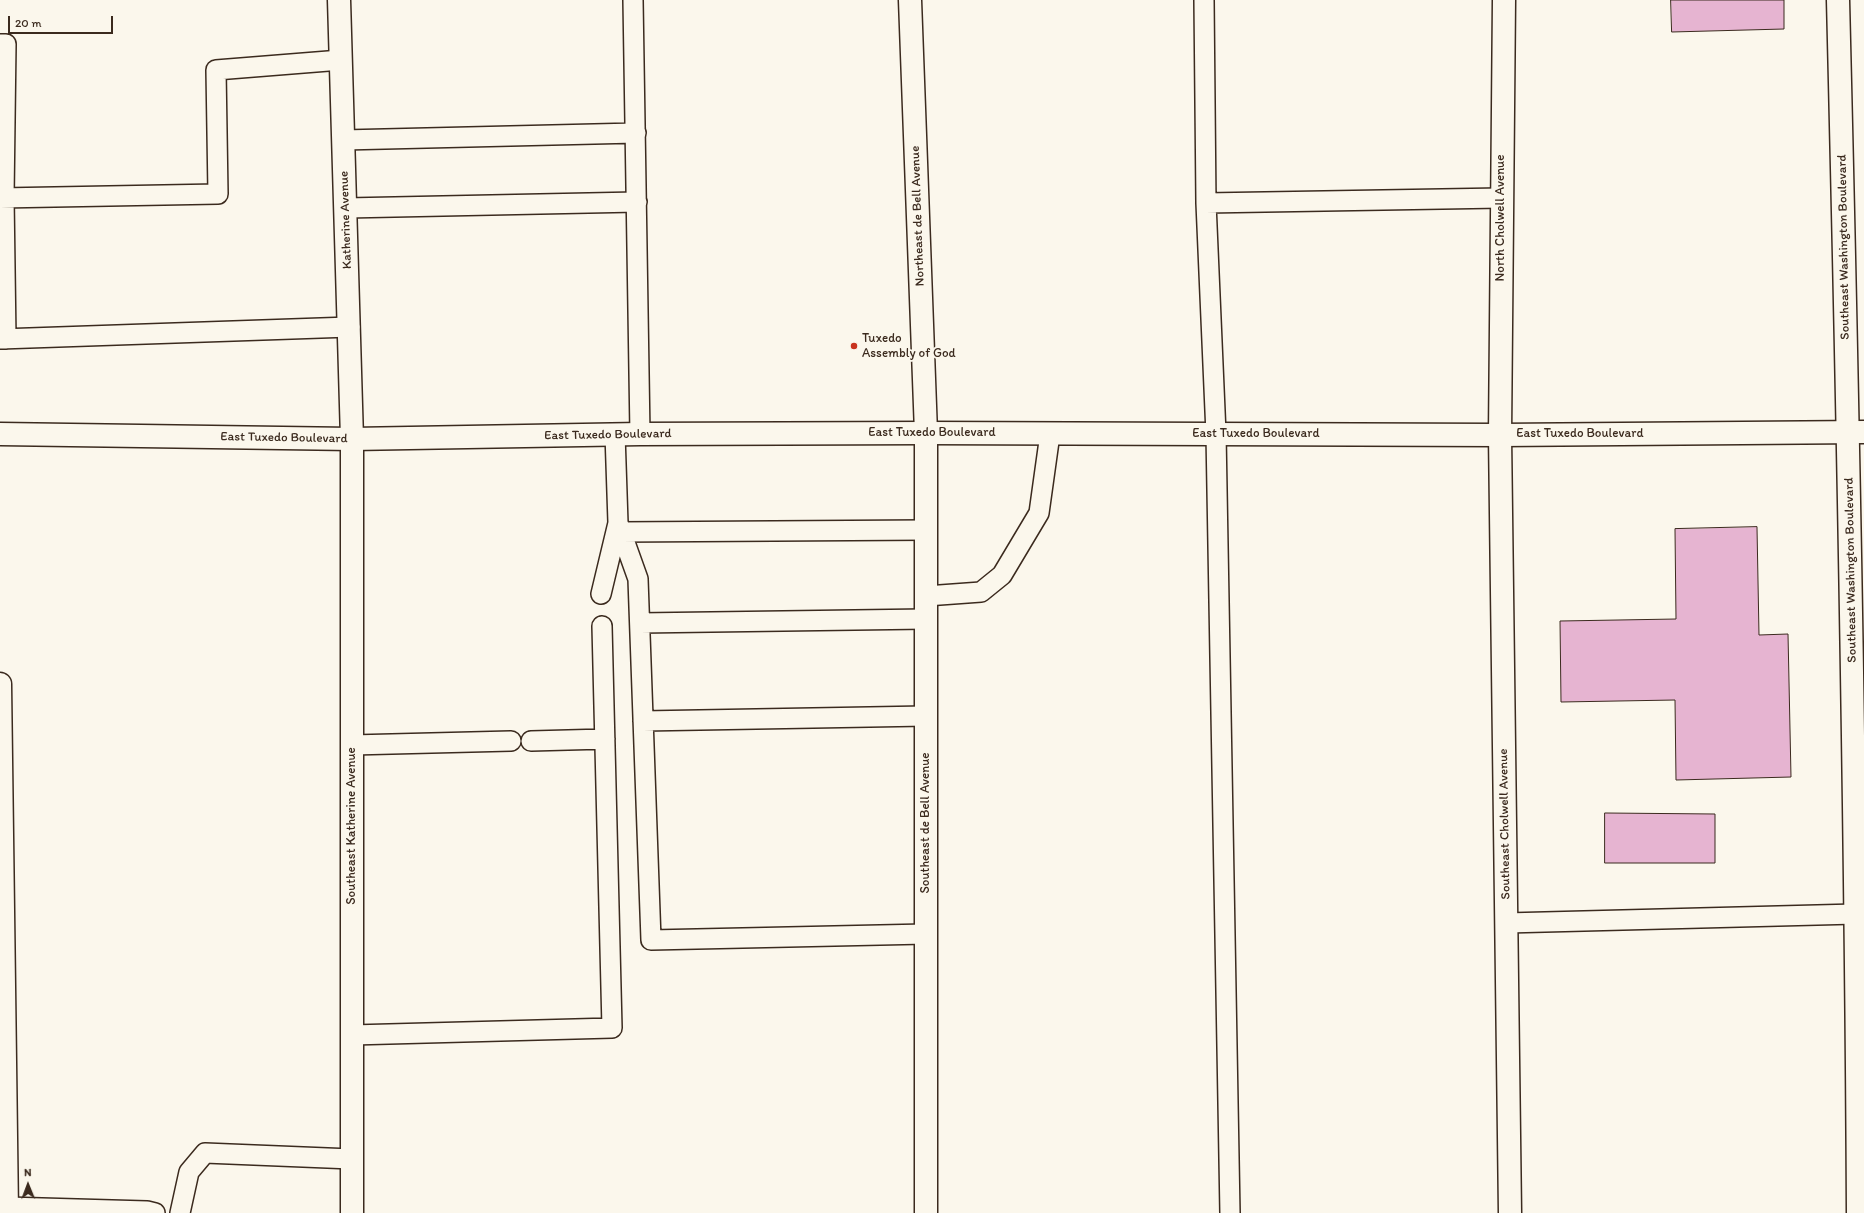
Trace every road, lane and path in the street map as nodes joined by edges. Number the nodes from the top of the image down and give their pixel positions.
1 (339, 0) edge
2 (633, 0) edge
3 (910, 0) edge
4 (1204, 0) edge
5 (1504, 0) edge
6 (1838, 0) edge
7 (0, 44) edge
8 (341, 60) junction
9 (636, 134) junction
10 (343, 140) junction
11 (2, 198) edge
12 (1501, 198) junction
13 (637, 202) junction
14 (1206, 203) junction
15 (346, 208) junction
16 (350, 327) junction
17 (3, 339) edge
18 (1856, 432) edge
19 (926, 433) junction
20 (0, 434) edge
21 (616, 434) junction
22 (640, 434) junction
23 (1050, 434) junction
24 (1216, 434) junction
25 (1500, 435) junction
26 (352, 439) junction
27 (619, 528) junction
28 (926, 530) junction
29 (601, 594) dead end
30 (926, 596) junction
31 (926, 619) junction
32 (640, 624) junction
33 (602, 626) dead end
34 (0, 684) edge
35 (926, 716) junction
36 (643, 721) junction
37 (605, 739) junction
38 (511, 741) dead end
39 (531, 741) dead end
40 (352, 745) junction
41 (1859, 754) edge
42 (1856, 914) junction
43 (1506, 923) junction
44 (926, 934) junction
45 (352, 1035) junction
46 (352, 1159) junction
47 (7, 1210) edge
48 (155, 1213) edge
49 (180, 1213) edge
50 (352, 1213) edge
51 (926, 1213) edge
52 (1230, 1213) edge
53 (1510, 1213) edge
54 (1858, 1213) edge

1 - 8 street, Katherine Avenue
2 - 9 lane
3 - 19 street, Northeast de Bell Avenue
4 - 14 lane
5 - 12 street, North Cholwell Avenue
6 - 18 street, Southeast Washington Boulevard
7 - 11 lane
8 - 10 street, Katherine Avenue
8 - 11 lane
9 - 10 lane
9 - 13 lane
10 - 15 street, Katherine Avenue
11 - 17 lane
12 - 14 lane
12 - 25 street, North Cholwell Avenue
13 - 15 lane
13 - 22 lane
14 - 24 lane
15 - 16 street, Katherine Avenue
16 - 17 lane
16 - 26 street, Katherine Avenue
18 - 25 street, East Tuxedo Boulevard
18 - 41 street, Southeast Washington Boulevard
19 - 22 street, East Tuxedo Boulevard
19 - 23 street, East Tuxedo Boulevard
19 - 28 street, Southeast de Bell Avenue
20 - 26 street, East Tuxedo Boulevard
21 - 22 street, East Tuxedo Boulevard
21 - 26 street, East Tuxedo Boulevard
21 - 27 lane
23 - 24 street, East Tuxedo Boulevard
23 - 30 lane
24 - 25 street, East Tuxedo Boulevard
24 - 52 lane
25 - 43 street, Southeast Cholwell Avenue
26 - 40 street, Southeast Katherine Avenue
27 - 28 lane
27 - 29 lane
27 - 32 lane
28 - 30 street, Southeast de Bell Avenue
30 - 31 street, Southeast de Bell Avenue
31 - 32 lane
31 - 35 street, Southeast de Bell Avenue
32 - 36 lane
33 - 37 lane
34 - 47 street
35 - 36 lane
35 - 44 street, Southeast de Bell Avenue
36 - 44 lane
37 - 39 lane
37 - 45 lane
38 - 40 lane
40 - 45 street, Southeast Katherine Avenue
41 - 42 street, Southeast Washington Boulevard
42 - 43 lane
42 - 54 street, Southeast Washington Boulevard
43 - 53 street, Southeast Cholwell Avenue
44 - 51 street, Southeast de Bell Avenue
45 - 46 street, Southeast Katherine Avenue
46 - 49 lane
46 - 50 street, Southeast Katherine Avenue
47 - 48 lane

